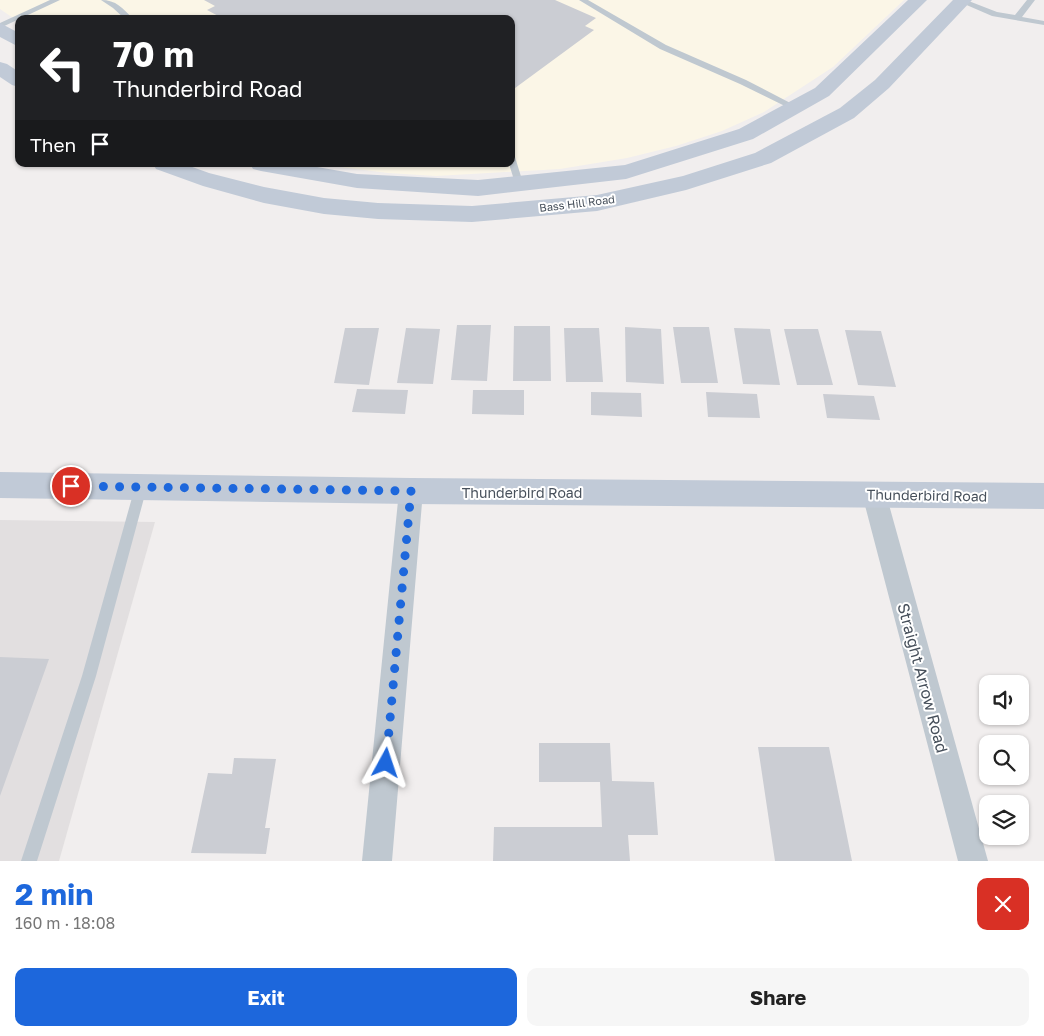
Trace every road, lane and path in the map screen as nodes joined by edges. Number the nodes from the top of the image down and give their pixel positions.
1 (56, 0) edge
2 (105, 0) edge
3 (583, 0) edge
4 (918, 0) edge
5 (960, 0) edge
6 (1031, 0) edge
7 (25, 15) edge
8 (125, 15) edge
9 (1016, 19) junction
10 (15, 20) edge
11 (1044, 23) edge
12 (0, 27) edge
13 (15, 38) edge
14 (0, 68) edge
15 (15, 78) edge
16 (794, 107) junction
17 (171, 167) edge
18 (278, 167) edge
19 (514, 167) edge
20 (519, 183) junction
21 (0, 485) edge
22 (142, 487) junction
23 (411, 491) junction
24 (874, 494) junction
25 (1044, 496) edge
26 (29, 861) edge
27 (377, 861) edge
28 (973, 861) edge

1 - 7 lane
2 - 8 lane
3 - 16 lane
4 - 16 main road, Bass Hill Road
5 - 9 lane
5 - 17 main road, Bass Hill Road
6 - 9 lane
9 - 11 lane
10 - 12 lane
12 - 13 main road
14 - 15 main road
16 - 20 main road, Bass Hill Road
18 - 20 main road, Bass Hill Road
19 - 20 lane
21 - 22 main road, Thunderbird Road
22 - 23 main road, Thunderbird Road
22 - 26 lane
23 - 24 main road, Thunderbird Road
23 - 27 street
24 - 25 main road, Thunderbird Road
24 - 28 street, Straight Arrow Road

